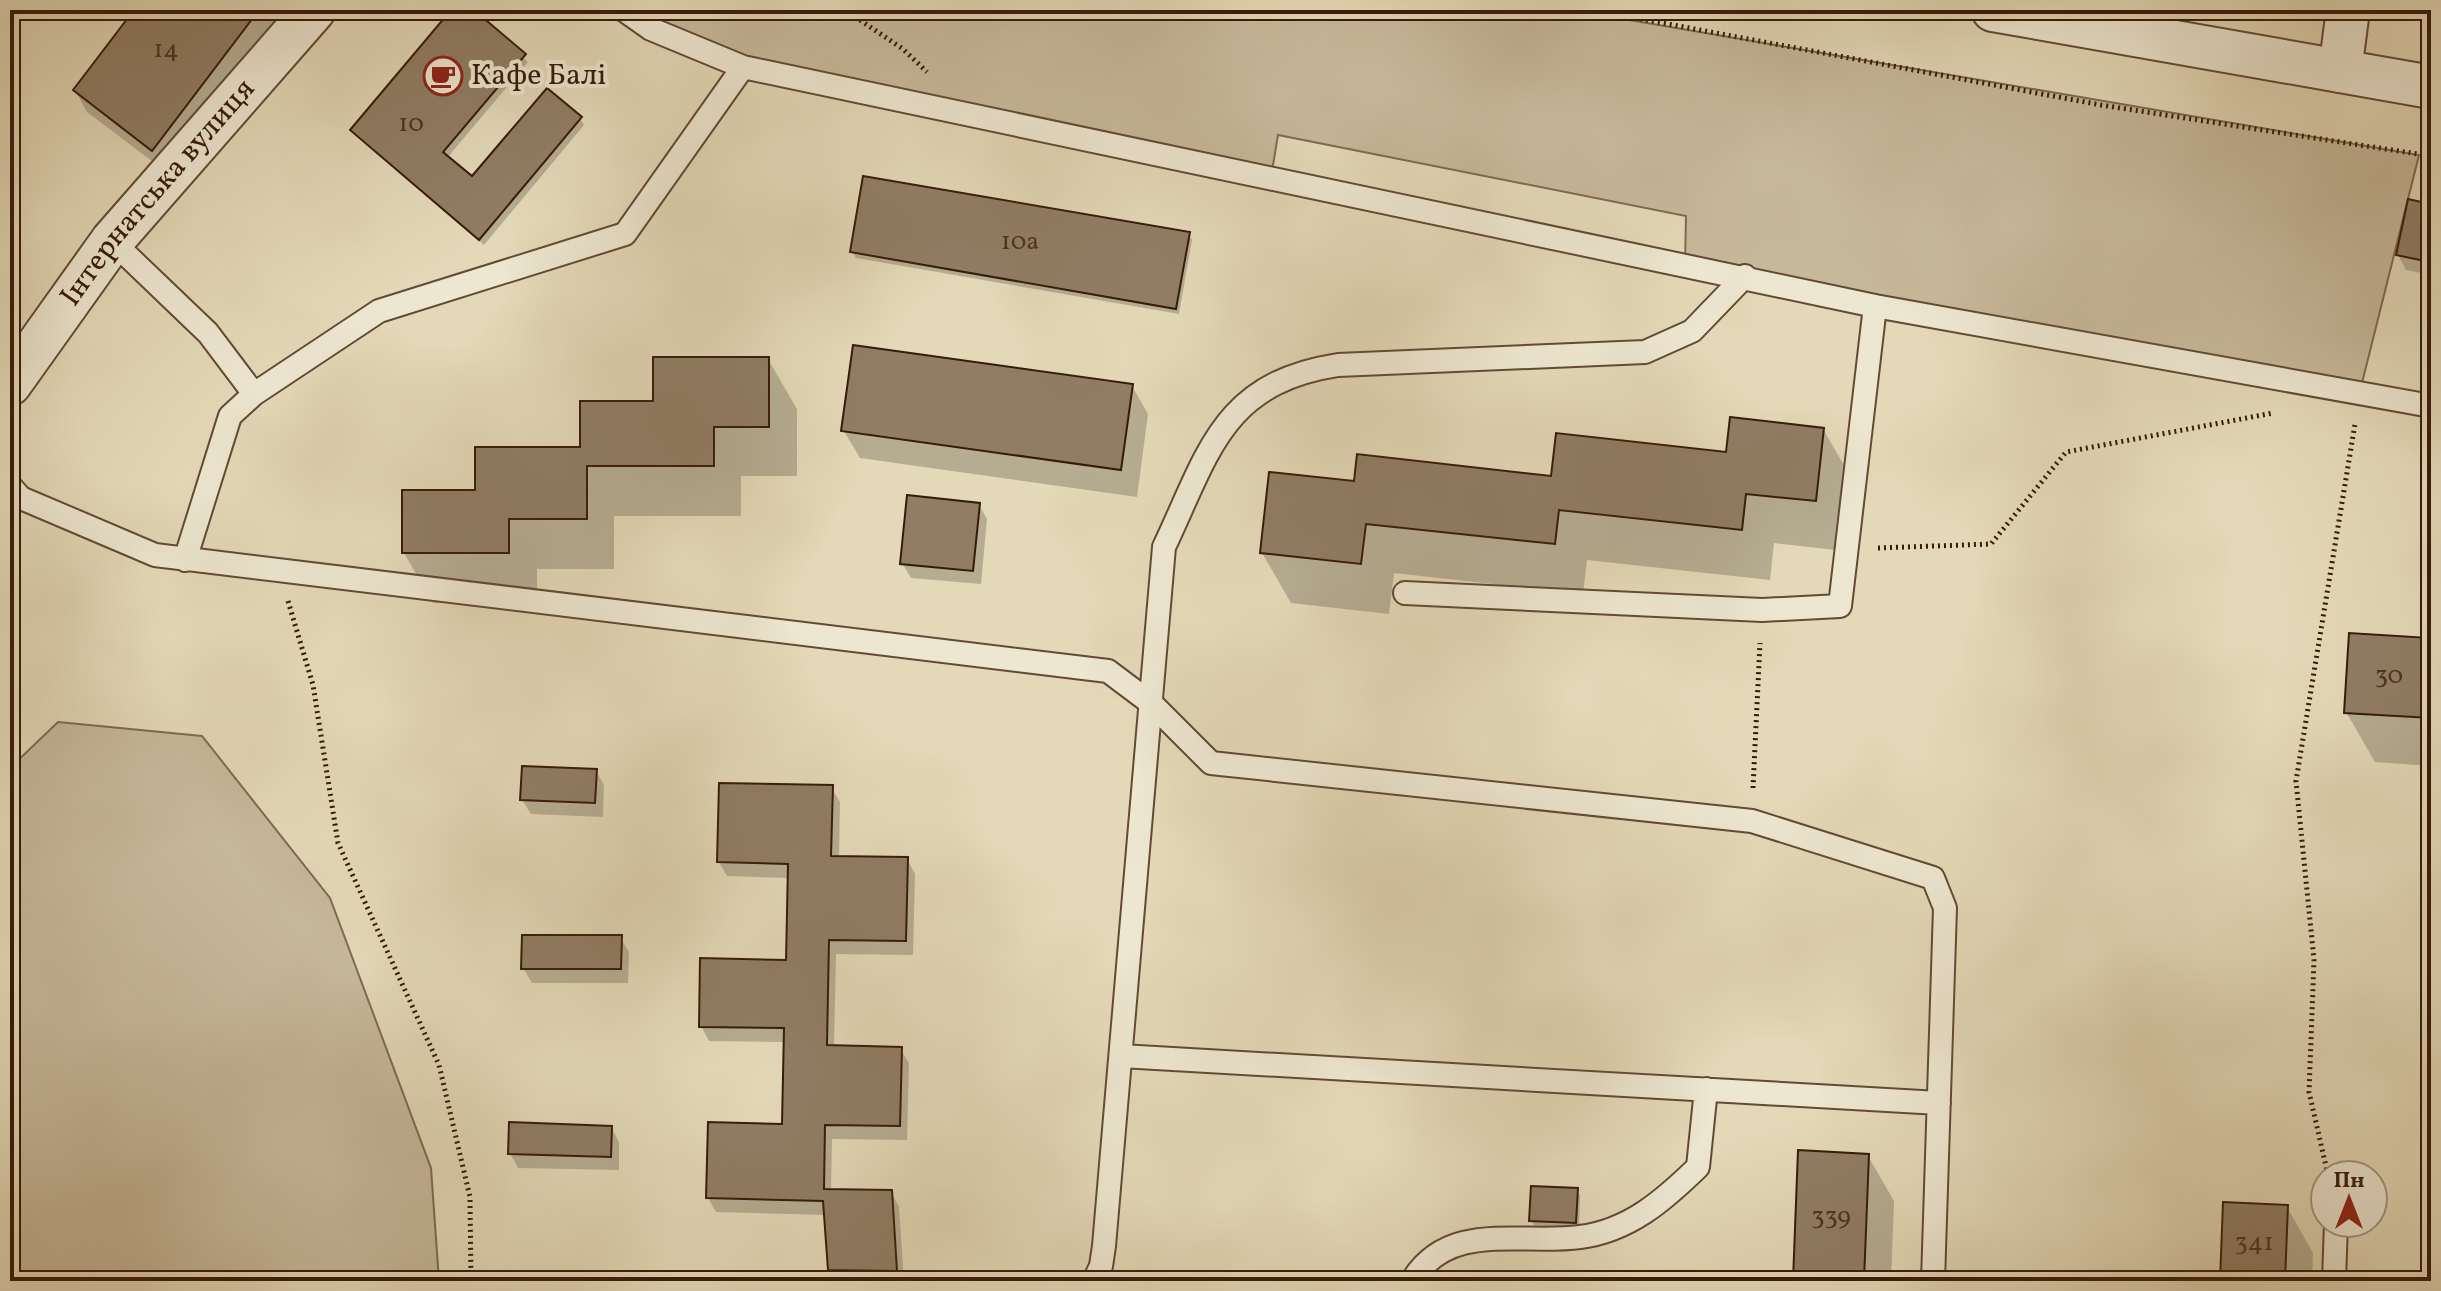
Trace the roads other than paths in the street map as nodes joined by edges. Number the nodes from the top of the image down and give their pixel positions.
1 (314, 10) edge
2 (624, 10) edge
3 (1993, 10) edge
4 (2348, 10) edge
5 (743, 67) junction
6 (2340, 71) junction
7 (2431, 87) edge
8 (112, 241) junction
9 (1745, 276) junction
10 (1875, 306) junction
11 (10, 384) edge
12 (254, 394) junction
13 (2431, 406) edge
14 (10, 486) edge
15 (185, 560) junction
16 (1405, 593) dead end
17 (1152, 704) junction
18 (1121, 1056) junction
19 (1706, 1089) junction
20 (1939, 1103) junction
21 (2335, 1239) edge
22 (1094, 1281) edge
23 (1412, 1281) edge
24 (1933, 1281) edge
25 (2334, 1281) edge

1 - 8 street, Інтернатська вулиця
2 - 5 lane
3 - 6 street
4 - 6 street
5 - 9 lane
5 - 12 lane
6 - 7 street
8 - 11 street, Інтернатська вулиця
8 - 12 lane
9 - 10 lane
9 - 17 lane
10 - 13 lane
10 - 16 lane
12 - 15 lane
14 - 15 lane
15 - 17 lane
17 - 18 lane
17 - 20 lane
18 - 19 lane
18 - 22 lane
19 - 20 lane
19 - 23 lane
20 - 24 lane
21 - 25 lane

